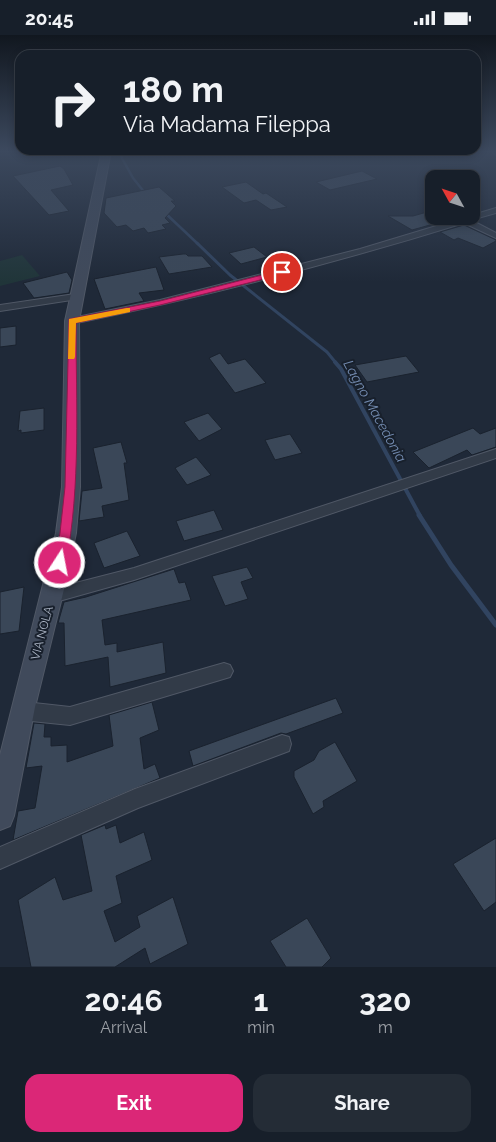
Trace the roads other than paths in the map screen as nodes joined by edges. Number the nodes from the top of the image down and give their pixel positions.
1 (97, 194) edge
2 (496, 210) edge
3 (480, 215) edge
4 (448, 225) edge
5 (475, 225) edge
6 (496, 236) edge
7 (75, 297) junction
8 (0, 308) edge
9 (72, 321) junction
10 (496, 453) edge
11 (52, 596) junction
12 (224, 671) dead end
13 (22, 707) junction
14 (282, 744) dead end
15 (0, 817) edge
16 (0, 858) edge

1 - 7 street, VIA NOLA
2 - 3 street
4 - 9 street
5 - 6 street
7 - 8 street
7 - 9 street, VIA NOLA
9 - 11 street, VIA NOLA
10 - 11 street
11 - 13 street, VIA NOLA
12 - 13 street
13 - 15 street, VIA NOLA
14 - 16 street

